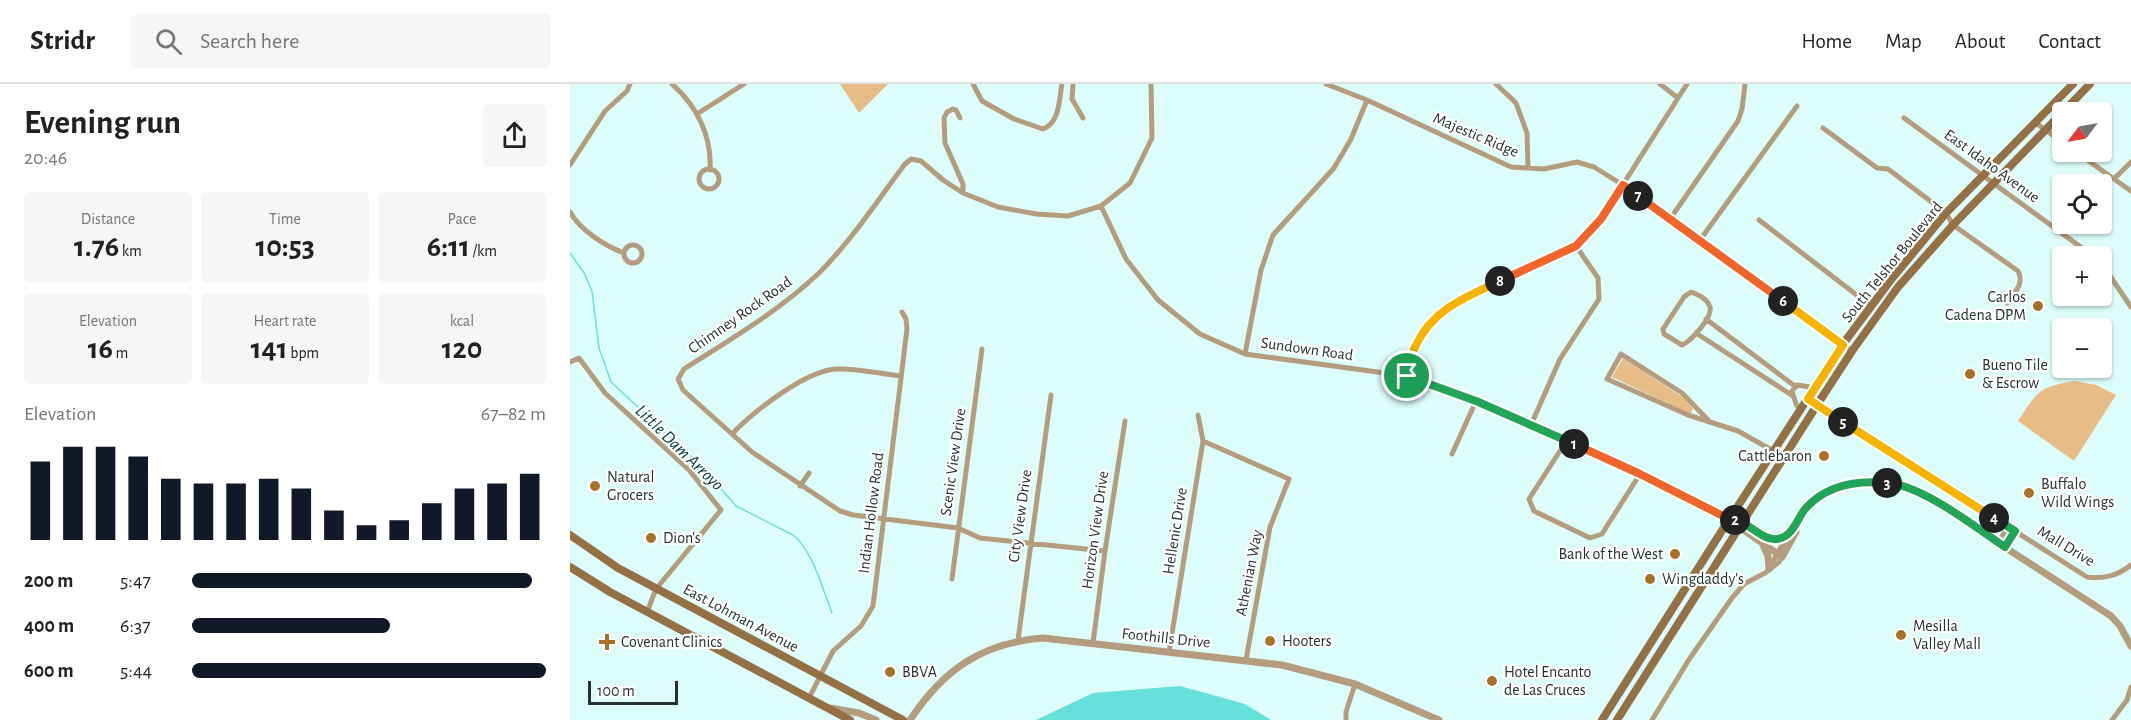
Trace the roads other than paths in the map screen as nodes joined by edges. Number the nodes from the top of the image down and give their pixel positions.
1 (630, 84) edge
2 (672, 84) edge
3 (744, 84) edge
4 (973, 84) edge
5 (1062, 84) edge
6 (1073, 84) edge
7 (1151, 84) edge
8 (1326, 84) edge
9 (1496, 84) edge
10 (1660, 84) edge
11 (1688, 84) edge
12 (1745, 84) edge
13 (2073, 84) edge
14 (2090, 84) edge
15 (1678, 98) junction
16 (1366, 100) junction
17 (2073, 102) edge
18 (1797, 106) dead end
19 (697, 114) junction
20 (960, 118) dead end
21 (1083, 118) dead end
22 (1904, 118) dead end
23 (2036, 123) junction
24 (2052, 124) edge
25 (1823, 128) dead end
26 (2046, 130) junction
27 (2052, 134) edge
28 (2090, 162) edge
29 (2131, 162) edge
30 (570, 165) edge
31 (1528, 168) junction
32 (710, 170) dead end
33 (1984, 177) junction
34 (2114, 179) junction
35 (1994, 184) junction
36 (1623, 185) junction
37 (2131, 191) edge
38 (963, 193) junction
39 (1101, 206) junction
40 (570, 212) edge
41 (1946, 213) junction
42 (1670, 219) junction
43 (1759, 220) dead end
44 (1953, 225) junction
45 (1700, 240) junction
46 (1576, 246) junction
47 (2079, 246) edge
48 (624, 253) dead end
49 (2112, 279) edge
50 (2007, 303) dead end
51 (1871, 306) junction
52 (2131, 307) edge
53 (902, 312) dead end
54 (1706, 319) junction
55 (1696, 333) junction
56 (1843, 345) junction
57 (982, 349) dead end
58 (1852, 351) junction
59 (1245, 354) junction
60 (570, 362) edge
61 (901, 376) junction
62 (1407, 376) junction
63 (1796, 387) junction
64 (1816, 387) junction
65 (1051, 395) dead end
66 (1793, 396) junction
67 (1808, 399) junction
68 (1476, 401) junction
69 (1817, 405) junction
70 (1801, 411) junction
71 (1198, 415) dead end
72 (1125, 421) dead end
73 (1710, 422) junction
74 (1531, 425) junction
75 (732, 434) junction
76 (1567, 440) junction
77 (1203, 441) junction
78 (1774, 450) junction
79 (1452, 454) dead end
80 (1784, 457) junction
81 (809, 474) dead end
82 (1640, 474) junction
83 (800, 486) junction
84 (884, 519) junction
85 (1729, 519) junction
86 (1741, 525) junction
87 (1796, 525) junction
88 (958, 528) junction
89 (2012, 529) junction
90 (1788, 534) junction
91 (570, 535) edge
92 (1764, 540) junction
93 (1030, 545) junction
94 (2002, 545) junction
95 (1105, 551) junction
96 (1781, 552) junction
97 (2131, 565) edge
98 (570, 567) edge
99 (1769, 569) junction
100 (952, 579) dead end
101 (657, 589) junction
102 (647, 612) junction
103 (1018, 640) junction
104 (2130, 642) edge
105 (1093, 643) junction
106 (1169, 652) junction
107 (1246, 660) junction
108 (819, 675) junction
109 (1355, 684) junction
110 (2131, 687) edge
111 (809, 698) junction
112 (825, 707) junction
113 (850, 720) edge
114 (876, 720) edge
115 (903, 720) edge
116 (910, 720) edge
117 (1346, 720) edge
118 (1438, 720) edge
119 (1602, 720) edge
120 (1617, 720) edge
121 (1652, 720) edge
122 (2112, 720) edge

1 - 30 street
2 - 19 street
3 - 19 street
4 - 5 street
6 - 21 street
7 - 39 street
8 - 16 street, Majestic Ridge
9 - 31 street
10 - 15 street
11 - 15 street
12 - 42 street
13 - 23 main road, South Telshor Boulevard
14 - 17 main road, South Telshor Boulevard
15 - 36 street
16 - 31 street, Majestic Ridge
16 - 59 street
18 - 45 street
19 - 32 street
20 - 38 street
22 - 33 street, East Idaho Avenue
23 - 26 street
23 - 33 main road, South Telshor Boulevard
24 - 26 main road, South Telshor Boulevard
25 - 41 street
26 - 27 street
26 - 35 main road, South Telshor Boulevard
28 - 34 street
29 - 34 street
31 - 36 street, Majestic Ridge
33 - 35 street, East Idaho Avenue
33 - 41 main road, South Telshor Boulevard
34 - 37 street
35 - 44 main road, South Telshor Boulevard
35 - 47 street, East Idaho Avenue
36 - 42 street, Majestic Ridge
36 - 46 street
38 - 39 street
38 - 75 street, Chimney Rock Road
39 - 59 street, Sundown Road
40 - 48 street
41 - 44 street
41 - 51 main road, South Telshor Boulevard
42 - 45 street, Majestic Ridge
43 - 51 street
44 - 50 street
44 - 58 main road, South Telshor Boulevard
45 - 56 street, Majestic Ridge
46 - 62 street
46 - 74 street
49 - 52 street
51 - 56 main road, South Telshor Boulevard
53 - 61 street, Indian Hollow Road
54 - 55 street
54 - 55 street
54 - 63 street
55 - 66 street
56 - 58 street, Majestic Ridge
56 - 64 main road, South Telshor Boulevard
57 - 88 street, Scenic View Drive
58 - 69 main road, South Telshor Boulevard
59 - 62 street, Sundown Road
60 - 101 street
61 - 75 street
61 - 84 street, Indian Hollow Road
62 - 68 street, Sundown Road
63 - 64 street
63 - 66 street
64 - 67 main road, South Telshor Boulevard
65 - 93 street, City View Drive
66 - 70 street
67 - 69 street, Mall Drive
67 - 70 main road, South Telshor Boulevard
68 - 74 street, Sundown Road
68 - 79 street
69 - 80 main road, South Telshor Boulevard
69 - 89 street, Mall Drive
70 - 78 main road, South Telshor Boulevard
71 - 77 street, Hellenic Drive
72 - 95 street, Horizon View Drive
73 - 73 street
73 - 78 street
74 - 76 street, Sundown Road
75 - 83 street, Chimney Rock Road
76 - 82 street, Sundown Road
76 - 82 street
77 - 106 street, Hellenic Drive
77 - 107 street, Athenian Way
78 - 80 street
78 - 85 main road, South Telshor Boulevard
80 - 86 main road, South Telshor Boulevard
81 - 83 street
82 - 85 street, Sundown Road
83 - 84 street, Chimney Rock Road
84 - 88 street, Chimney Rock Road
84 - 108 street, Indian Hollow Road
85 - 86 street, Sundown Road
85 - 119 main road, South Telshor Boulevard
86 - 92 street, Sundown Road
86 - 120 main road, South Telshor Boulevard
87 - 90 street
87 - 94 street
87 - 96 street
88 - 93 street, Chimney Rock Road
88 - 100 street, Scenic View Drive
89 - 94 street
89 - 97 street, Mall Drive
90 - 92 street
90 - 96 street
91 - 101 main road, East Lohman Avenue
92 - 96 street, Sundown Road
92 - 99 street
93 - 95 street, Chimney Rock Road
93 - 103 street, City View Drive
94 - 104 street
95 - 105 street, Horizon View Drive
96 - 99 street
98 - 102 main road
99 - 121 street
101 - 102 street
101 - 108 main road, East Lohman Avenue
102 - 111 main road
103 - 105 street, Foothills Drive
103 - 116 street, Foothills Drive
105 - 106 street, Foothills Drive
106 - 107 street, Foothills Drive
107 - 109 street, Foothills Drive
108 - 111 street, Indian Hollow Road
108 - 115 main road, East Lohman Avenue
109 - 117 street
109 - 118 street, Foothills Drive
110 - 122 street
111 - 112 main road
112 - 113 main road
112 - 114 street

